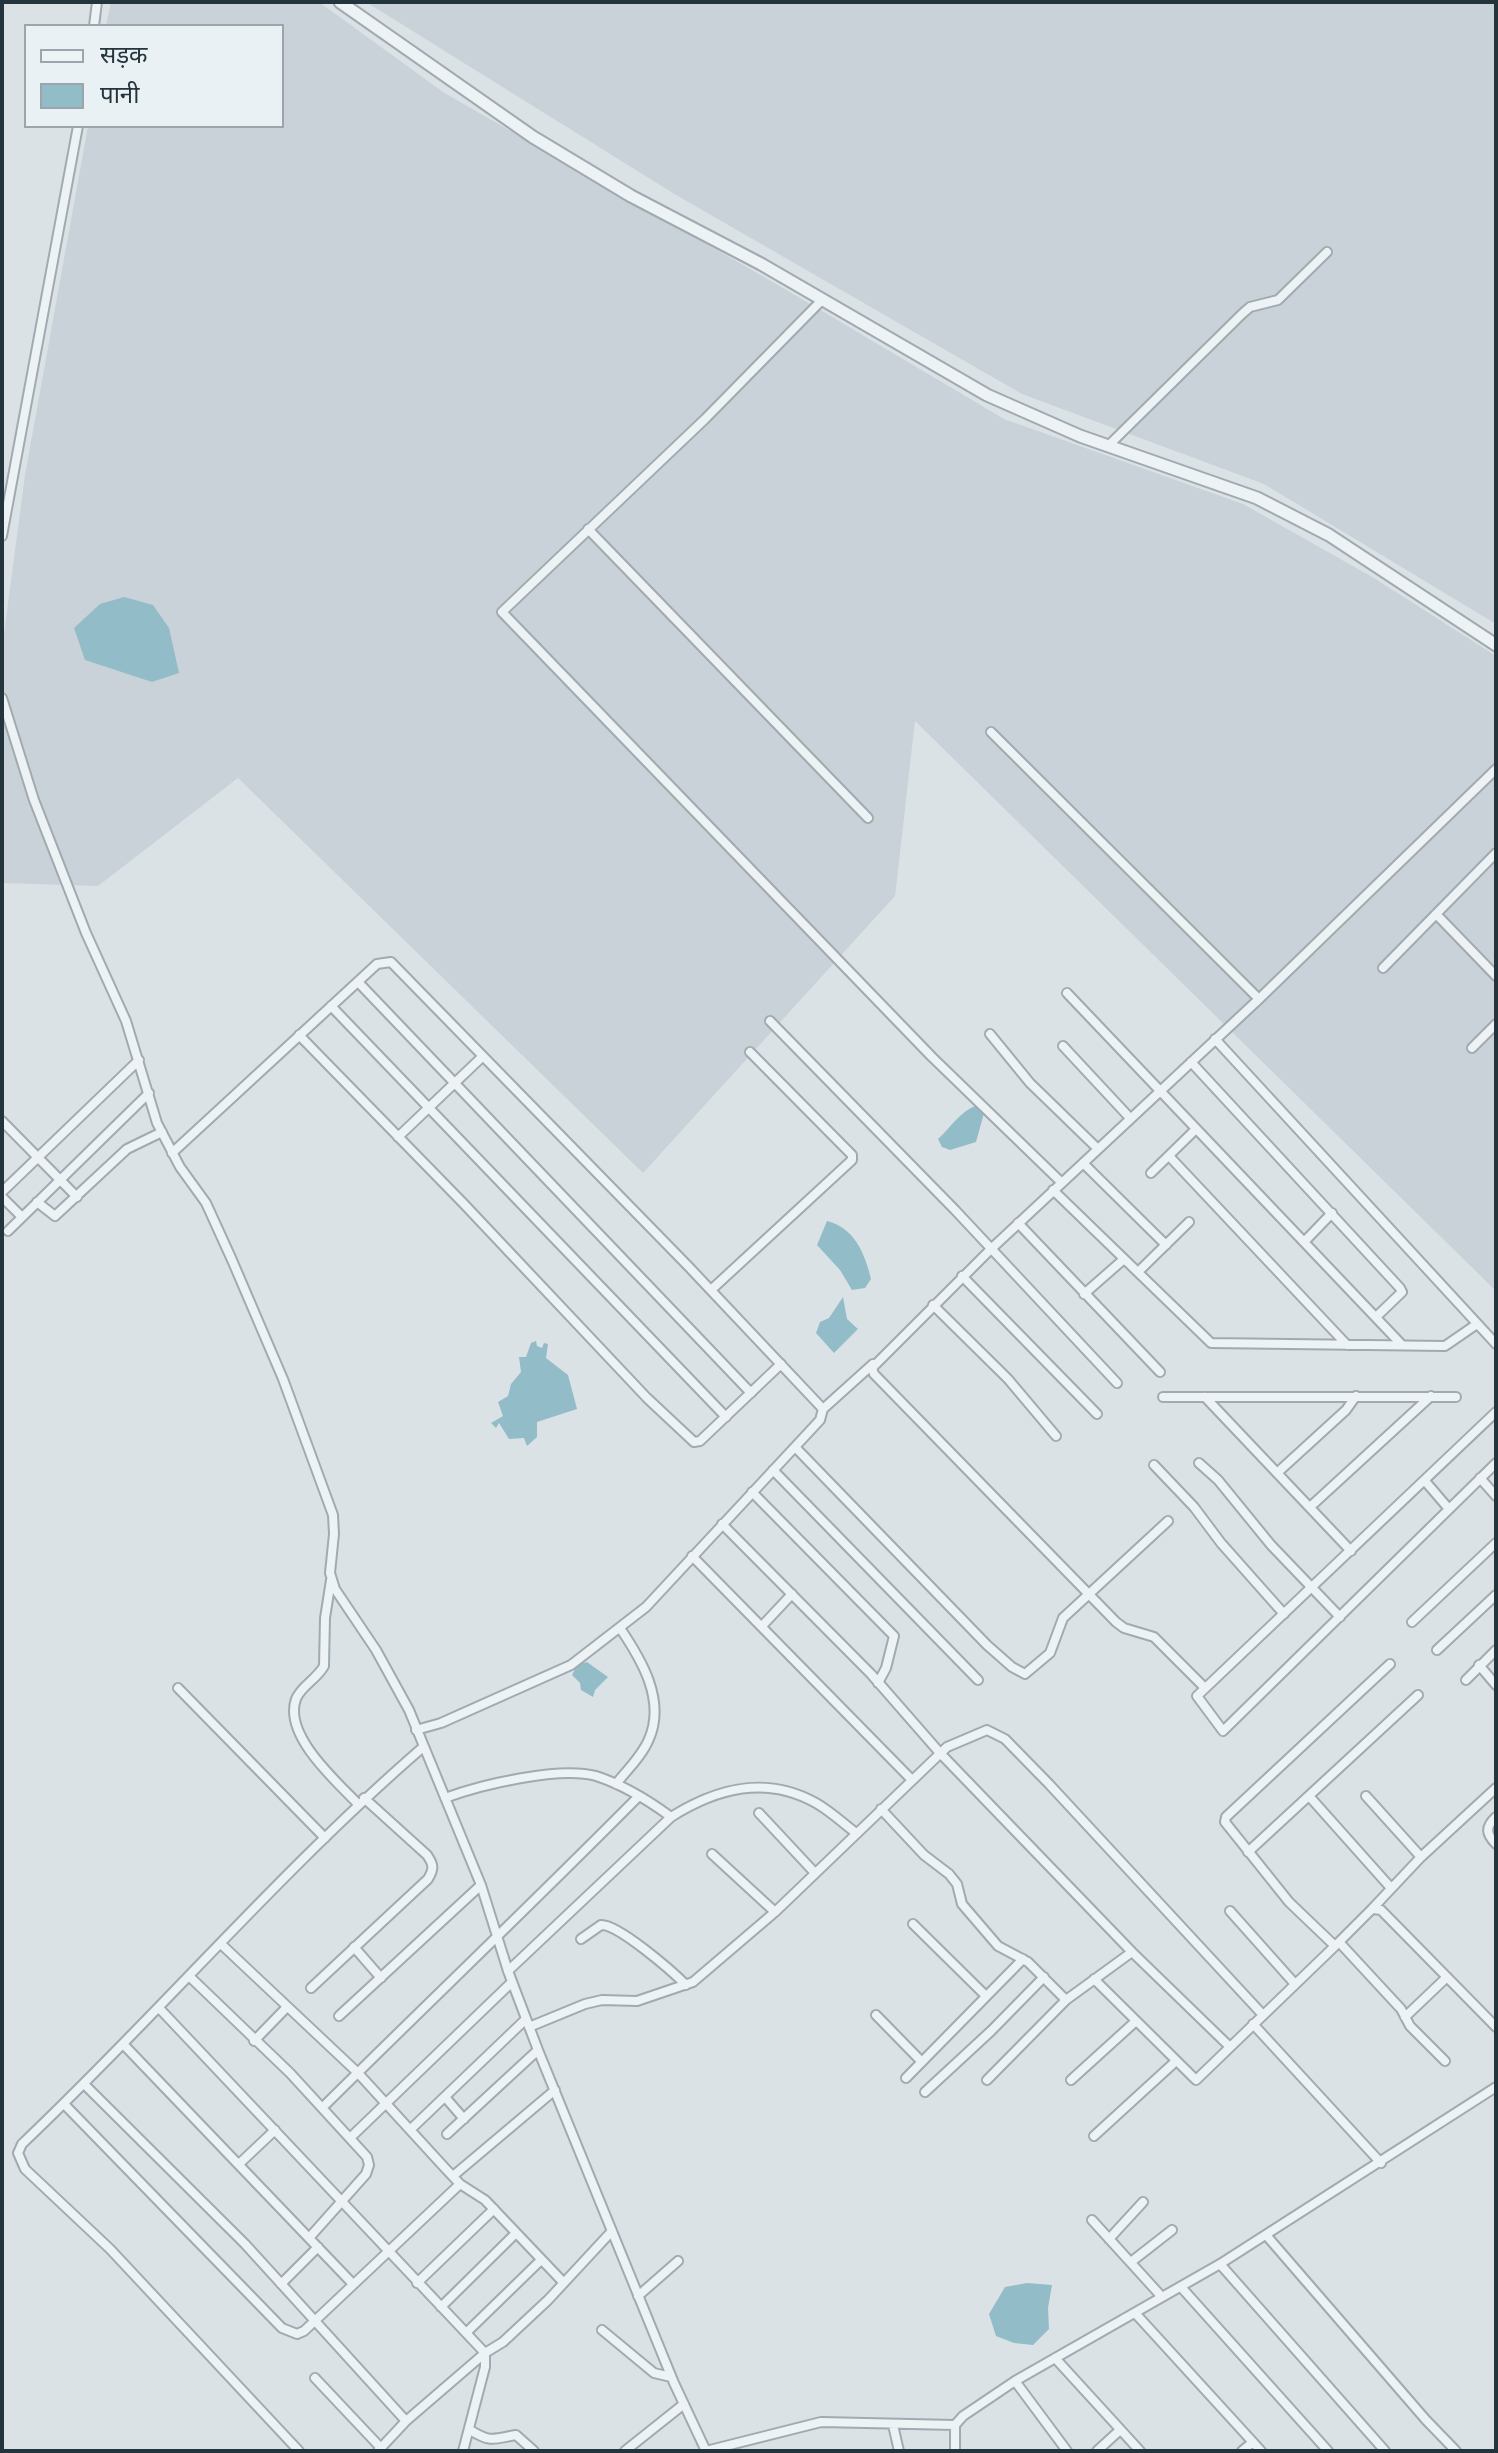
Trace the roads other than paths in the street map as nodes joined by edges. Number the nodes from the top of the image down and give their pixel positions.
1 (97, 2) edge
2 (340, 2) edge
3 (94, 24) edge
4 (78, 128) edge
5 (1327, 252) dead end
6 (823, 299) junction
7 (1108, 446) junction
8 (588, 529) junction
9 (2, 536) edge
10 (1496, 645) edge
11 (2, 698) edge
12 (991, 732) dead end
13 (1496, 769) edge
14 (868, 818) dead end
15 (1496, 853) edge
16 (1436, 914) junction
17 (1383, 968) dead end
18 (1496, 976) edge
19 (358, 982) junction
20 (1067, 993) dead end
21 (1259, 999) junction
22 (331, 1006) junction
23 (770, 1021) dead end
24 (1496, 1024) edge
25 (990, 1034) dead end
26 (299, 1035) junction
27 (1215, 1039) junction
28 (1063, 1046) dead end
29 (1472, 1048) dead end
30 (750, 1052) dead end
31 (482, 1057) junction
32 (139, 1060) junction
33 (1191, 1062) junction
34 (454, 1083) junction
35 (1160, 1091) junction
36 (149, 1093) junction
37 (429, 1107) junction
38 (1130, 1118) junction
39 (2, 1121) edge
40 (1196, 1129) junction
41 (162, 1132) junction
42 (398, 1137) junction
43 (1098, 1149) junction
44 (172, 1153) junction
45 (1169, 1156) junction
46 (38, 1158) junction
47 (1083, 1163) junction
48 (1151, 1173) dead end
49 (2, 1176) edge
50 (60, 1180) junction
51 (1062, 1183) junction
52 (11, 1184) junction
53 (1053, 1190) junction
54 (2, 1195) edge
55 (77, 1197) junction
56 (37, 1202) junction
57 (1332, 1213) junction
58 (22, 1217) junction
59 (1189, 1222) dead end
60 (1018, 1223) junction
61 (8, 1231) dead end
62 (1304, 1242) junction
63 (1166, 1245) junction
64 (990, 1250) junction
65 (1124, 1259) junction
66 (1138, 1272) junction
67 (962, 1276) junction
68 (711, 1290) junction
69 (1084, 1294) junction
70 (933, 1305) junction
71 (1376, 1317) junction
72 (1477, 1324) junction
73 (1496, 1344) edge
74 (1347, 1345) junction
75 (1402, 1345) junction
76 (781, 1364) junction
77 (873, 1364) junction
78 (1160, 1372) dead end
79 (1117, 1383) dead end
80 (751, 1393) junction
81 (1431, 1395) junction
82 (1356, 1396) junction
83 (1163, 1397) dead end
84 (1205, 1397) junction
85 (1456, 1397) dead end
86 (823, 1409) junction
87 (1496, 1412) edge
88 (1097, 1414) dead end
89 (726, 1417) junction
90 (1056, 1436) dead end
91 (795, 1447) junction
92 (1199, 1463) dead end
93 (1496, 1463) edge
94 (1154, 1465) dead end
95 (773, 1470) junction
96 (1277, 1473) junction
97 (1480, 1478) junction
98 (1425, 1481) junction
99 (752, 1492) junction
100 (1496, 1496) edge
101 (1310, 1507) junction
102 (1449, 1509) junction
103 (1168, 1521) dead end
104 (722, 1524) junction
105 (1496, 1543) edge
106 (1351, 1551) junction
107 (692, 1556) junction
108 (331, 1579) junction
109 (1311, 1588) junction
110 (1089, 1592) junction
111 (792, 1594) junction
112 (1496, 1595) edge
113 (1284, 1614) junction
114 (1340, 1617) junction
115 (1412, 1622) dead end
116 (762, 1626) junction
117 (620, 1628) junction
118 (1437, 1650) dead end
119 (1496, 1650) edge
120 (1390, 1664) dead end
121 (1479, 1665) junction
122 (978, 1680) dead end
123 (1466, 1680) dead end
124 (878, 1683) junction
125 (1496, 1685) edge
126 (178, 1688) dead end
127 (1205, 1688) junction
128 (1418, 1695) dead end
129 (416, 1730) junction
130 (422, 1748) junction
131 (940, 1753) junction
132 (912, 1780) junction
133 (616, 1784) junction
134 (1496, 1788) edge
135 (639, 1796) junction
136 (1309, 1796) junction
137 (1366, 1796) dead end
138 (445, 1798) junction
139 (361, 1801) junction
140 (881, 1809) junction
141 (759, 1813) dead end
142 (671, 1817) junction
143 (1496, 1817) edge
144 (856, 1833) junction
145 (325, 1838) junction
146 (1496, 1844) edge
147 (1248, 1852) junction
148 (712, 1854) dead end
149 (1421, 1857) junction
150 (815, 1873) junction
151 (481, 1885) junction
152 (1391, 1888) junction
153 (1372, 1909) junction
154 (1230, 1911) dead end
155 (775, 1912) junction
156 (913, 1924) dead end
157 (498, 1938) junction
158 (581, 1939) dead end
159 (221, 1944) junction
160 (1337, 1944) junction
161 (354, 1947) junction
162 (1132, 1952) junction
163 (1023, 1959) junction
164 (508, 1971) junction
165 (189, 1976) junction
166 (1044, 1977) junction
167 (1447, 1977) junction
168 (381, 1978) junction
169 (1094, 1979) junction
170 (512, 1982) junction
171 (1295, 1984) junction
172 (686, 1985) junction
173 (311, 1988) dead end
174 (986, 1996) junction
175 (1066, 2000) junction
176 (287, 2007) junction
177 (159, 2008) junction
178 (876, 2015) dead end
179 (1263, 2015) junction
180 (339, 2016) dead end
181 (1405, 2017) junction
182 (1136, 2021) junction
183 (528, 2023) junction
184 (1253, 2024) junction
185 (1496, 2027) edge
186 (254, 2041) junction
187 (124, 2045) junction
188 (1230, 2047) junction
189 (538, 2050) junction
190 (1176, 2061) junction
191 (1445, 2061) dead end
192 (922, 2062) junction
193 (358, 2073) junction
194 (906, 2078) dead end
195 (987, 2080) dead end
196 (1071, 2080) dead end
197 (84, 2084) junction
198 (1496, 2087) edge
199 (555, 2090) junction
200 (925, 2092) dead end
201 (445, 2097) junction
202 (386, 2103) junction
203 (64, 2104) junction
204 (323, 2107) junction
205 (464, 2119) junction
206 (411, 2129) junction
207 (275, 2130) junction
208 (447, 2134) dead end
209 (1094, 2136) dead end
210 (351, 2137) junction
211 (1381, 2163) junction
212 (239, 2164) junction
213 (453, 2176) junction
214 (460, 2184) junction
215 (342, 2201) junction
216 (1143, 2202) dead end
217 (494, 2209) junction
218 (1092, 2220) dead end
219 (1172, 2230) dead end
220 (612, 2231) junction
221 (515, 2234) junction
222 (1266, 2235) junction
223 (309, 2238) junction
224 (1109, 2239) junction
225 (318, 2247) junction
226 (388, 2249) junction
227 (541, 2260) junction
228 (678, 2261) dead end
229 (1131, 2262) junction
230 (1220, 2264) junction
231 (563, 2282) junction
232 (352, 2283) junction
233 (417, 2283) junction
234 (281, 2284) junction
235 (1181, 2287) junction
236 (638, 2296) junction
237 (1162, 2297) junction
238 (441, 2307) junction
239 (1135, 2313) junction
240 (314, 2321) junction
241 (602, 2330) dead end
242 (467, 2332) junction
243 (485, 2353) junction
244 (1055, 2358) junction
245 (671, 2377) junction
246 (315, 2378) dead end
247 (1015, 2381) junction
248 (684, 2404) junction
249 (406, 2421) junction
250 (893, 2425) junction
251 (955, 2425) junction
252 (470, 2430) junction
253 (1120, 2430) junction
254 (1253, 2442) junction
255 (379, 2450) edge
256 (299, 2451) edge
257 (463, 2451) edge
258 (534, 2451) edge
259 (625, 2451) edge
260 (706, 2451) edge
261 (899, 2451) edge
262 (955, 2451) edge
263 (1067, 2451) edge
264 (1097, 2451) edge
265 (1140, 2451) edge
266 (1242, 2451) edge
267 (1261, 2451) edge
268 (1328, 2451) edge
269 (1385, 2451) edge
270 (1456, 2451) edge

1 - 3 street
2 - 6 street
4 - 9 street
5 - 7 street
6 - 7 street
6 - 8 street
7 - 10 street
8 - 14 street
8 - 51 street
11 - 32 street
12 - 21 street
13 - 21 street
15 - 16 street
16 - 17 street
16 - 18 street
19 - 22 street
19 - 31 street
19 - 34 street
20 - 35 street
21 - 27 street
22 - 26 street
22 - 37 street
23 - 64 street
24 - 29 street
25 - 43 street
26 - 42 street
26 - 44 street
27 - 33 street
27 - 72 street
28 - 38 street
30 - 68 street
31 - 34 street
31 - 68 street
32 - 36 street
32 - 46 street
33 - 35 street
33 - 57 street
34 - 37 street
34 - 80 street
35 - 38 street
35 - 40 street
36 - 41 street
36 - 50 street
37 - 42 street
37 - 89 street
38 - 43 street
39 - 46 street
40 - 45 street
40 - 62 street
41 - 44 street
41 - 55 street
42 - 89 street
43 - 47 street
44 - 108 street
45 - 48 street
45 - 74 street
46 - 50 street
46 - 52 street
47 - 51 street
47 - 63 street
49 - 52 street
50 - 55 street
50 - 56 street
51 - 53 street
52 - 54 street
53 - 60 street
53 - 65 street
54 - 58 street
55 - 56 street
56 - 58 street
57 - 62 street
57 - 71 street
58 - 61 street
59 - 63 street
60 - 64 street
60 - 69 street
62 - 71 street
63 - 66 street
64 - 67 street
64 - 79 street
65 - 66 street
65 - 69 street
66 - 74 street
67 - 70 street
67 - 88 street
68 - 76 street
69 - 78 street
70 - 77 street
70 - 90 street
71 - 75 street
72 - 73 street
72 - 75 street
74 - 75 street
76 - 80 street
76 - 86 street
77 - 86 street
77 - 110 street
80 - 89 street
81 - 82 street
81 - 85 street
81 - 101 street
82 - 84 street
82 - 96 street
83 - 84 street
84 - 96 street
86 - 91 street
87 - 98 street
91 - 95 street
91 - 110 street
92 - 109 street
93 - 97 street
94 - 113 street
95 - 99 street
95 - 122 street
96 - 101 street
97 - 100 street
97 - 102 street
98 - 102 street
98 - 106 street
99 - 104 street
99 - 124 street
101 - 106 street
102 - 114 street
103 - 110 street
104 - 107 street
104 - 111 street
105 - 115 street
106 - 109 street
107 - 116 street
107 - 117 street
108 - 129 street
108 - 139 street
109 - 113 street
109 - 114 street
110 - 127 street
111 - 116 street
111 - 124 street
112 - 118 street
113 - 127 street
114 - 127 street
116 - 132 street
117 - 129 street
117 - 133 street
119 - 121 street
120 - 147 street
121 - 123 street
121 - 125 street
124 - 131 street
126 - 145 street
128 - 136 street
129 - 130 street
130 - 138 street
130 - 139 street
131 - 132 street
131 - 162 street
131 - 179 street
132 - 140 street
133 - 135 street
133 - 138 street
134 - 149 street
135 - 142 street
135 - 157 street
136 - 147 street
136 - 152 street
137 - 149 street
138 - 151 street
139 - 145 street
139 - 161 street
140 - 144 street
140 - 163 street
141 - 150 street
142 - 144 street
142 - 164 street
143 - 146 street
144 - 150 street
145 - 159 street
147 - 160 street
148 - 155 street
149 - 152 street
150 - 155 street
151 - 157 street
151 - 168 street
152 - 153 street
153 - 160 street
153 - 167 street
154 - 171 street
155 - 172 street
156 - 174 street
157 - 164 street
157 - 193 street
158 - 172 street
159 - 165 street
159 - 176 street
160 - 171 street
160 - 181 street
161 - 168 street
161 - 173 street
162 - 169 street
162 - 188 street
163 - 166 street
163 - 174 street
164 - 170 street
165 - 177 street
165 - 186 street
166 - 175 street
166 - 200 street
167 - 181 street
167 - 185 street
168 - 180 street
169 - 175 street
169 - 182 street
170 - 183 street
170 - 202 street
171 - 179 street
172 - 183 street
174 - 192 street
175 - 195 street
176 - 186 street
176 - 193 street
177 - 187 street
177 - 207 street
178 - 192 street
179 - 184 street
181 - 191 street
182 - 190 street
182 - 196 street
183 - 189 street
183 - 201 street
184 - 188 street
184 - 211 street
186 - 204 street
187 - 197 street
187 - 212 street
188 - 190 street
189 - 199 street
189 - 205 street
190 - 209 street
192 - 194 street
193 - 202 street
193 - 204 street
197 - 203 street
197 - 234 street
198 - 211 street
199 - 213 street
199 - 220 street
201 - 205 street
201 - 206 street
202 - 206 street
202 - 210 street
203 - 240 street
203 - 256 street
204 - 210 street
205 - 208 street
206 - 213 street
207 - 212 street
207 - 215 street
210 - 215 street
211 - 222 street
212 - 223 street
213 - 214 street
214 - 217 street
214 - 226 street
215 - 223 street
215 - 226 street
216 - 224 street
217 - 221 street
217 - 233 street
218 - 224 street
219 - 229 street
220 - 231 street
220 - 236 street
221 - 227 street
221 - 238 street
222 - 230 street
222 - 270 street
223 - 225 street
224 - 229 street
225 - 232 street
225 - 234 street
226 - 232 street
226 - 233 street
227 - 231 street
227 - 242 street
228 - 236 street
229 - 237 street
230 - 235 street
230 - 269 street
231 - 243 street
232 - 240 street
233 - 238 street
234 - 240 street
235 - 237 street
235 - 268 street
236 - 245 street
237 - 239 street
238 - 242 street
239 - 244 street
239 - 254 street
240 - 249 street
241 - 245 street
242 - 243 street
243 - 249 street
243 - 252 street
244 - 247 street
244 - 253 street
245 - 248 street
246 - 255 street
247 - 251 street
247 - 263 street
248 - 259 street
248 - 260 street
249 - 255 street
250 - 251 street
250 - 260 street
250 - 261 street
251 - 262 street
252 - 257 street
252 - 258 street
253 - 264 street
253 - 265 street
254 - 266 street
254 - 267 street

